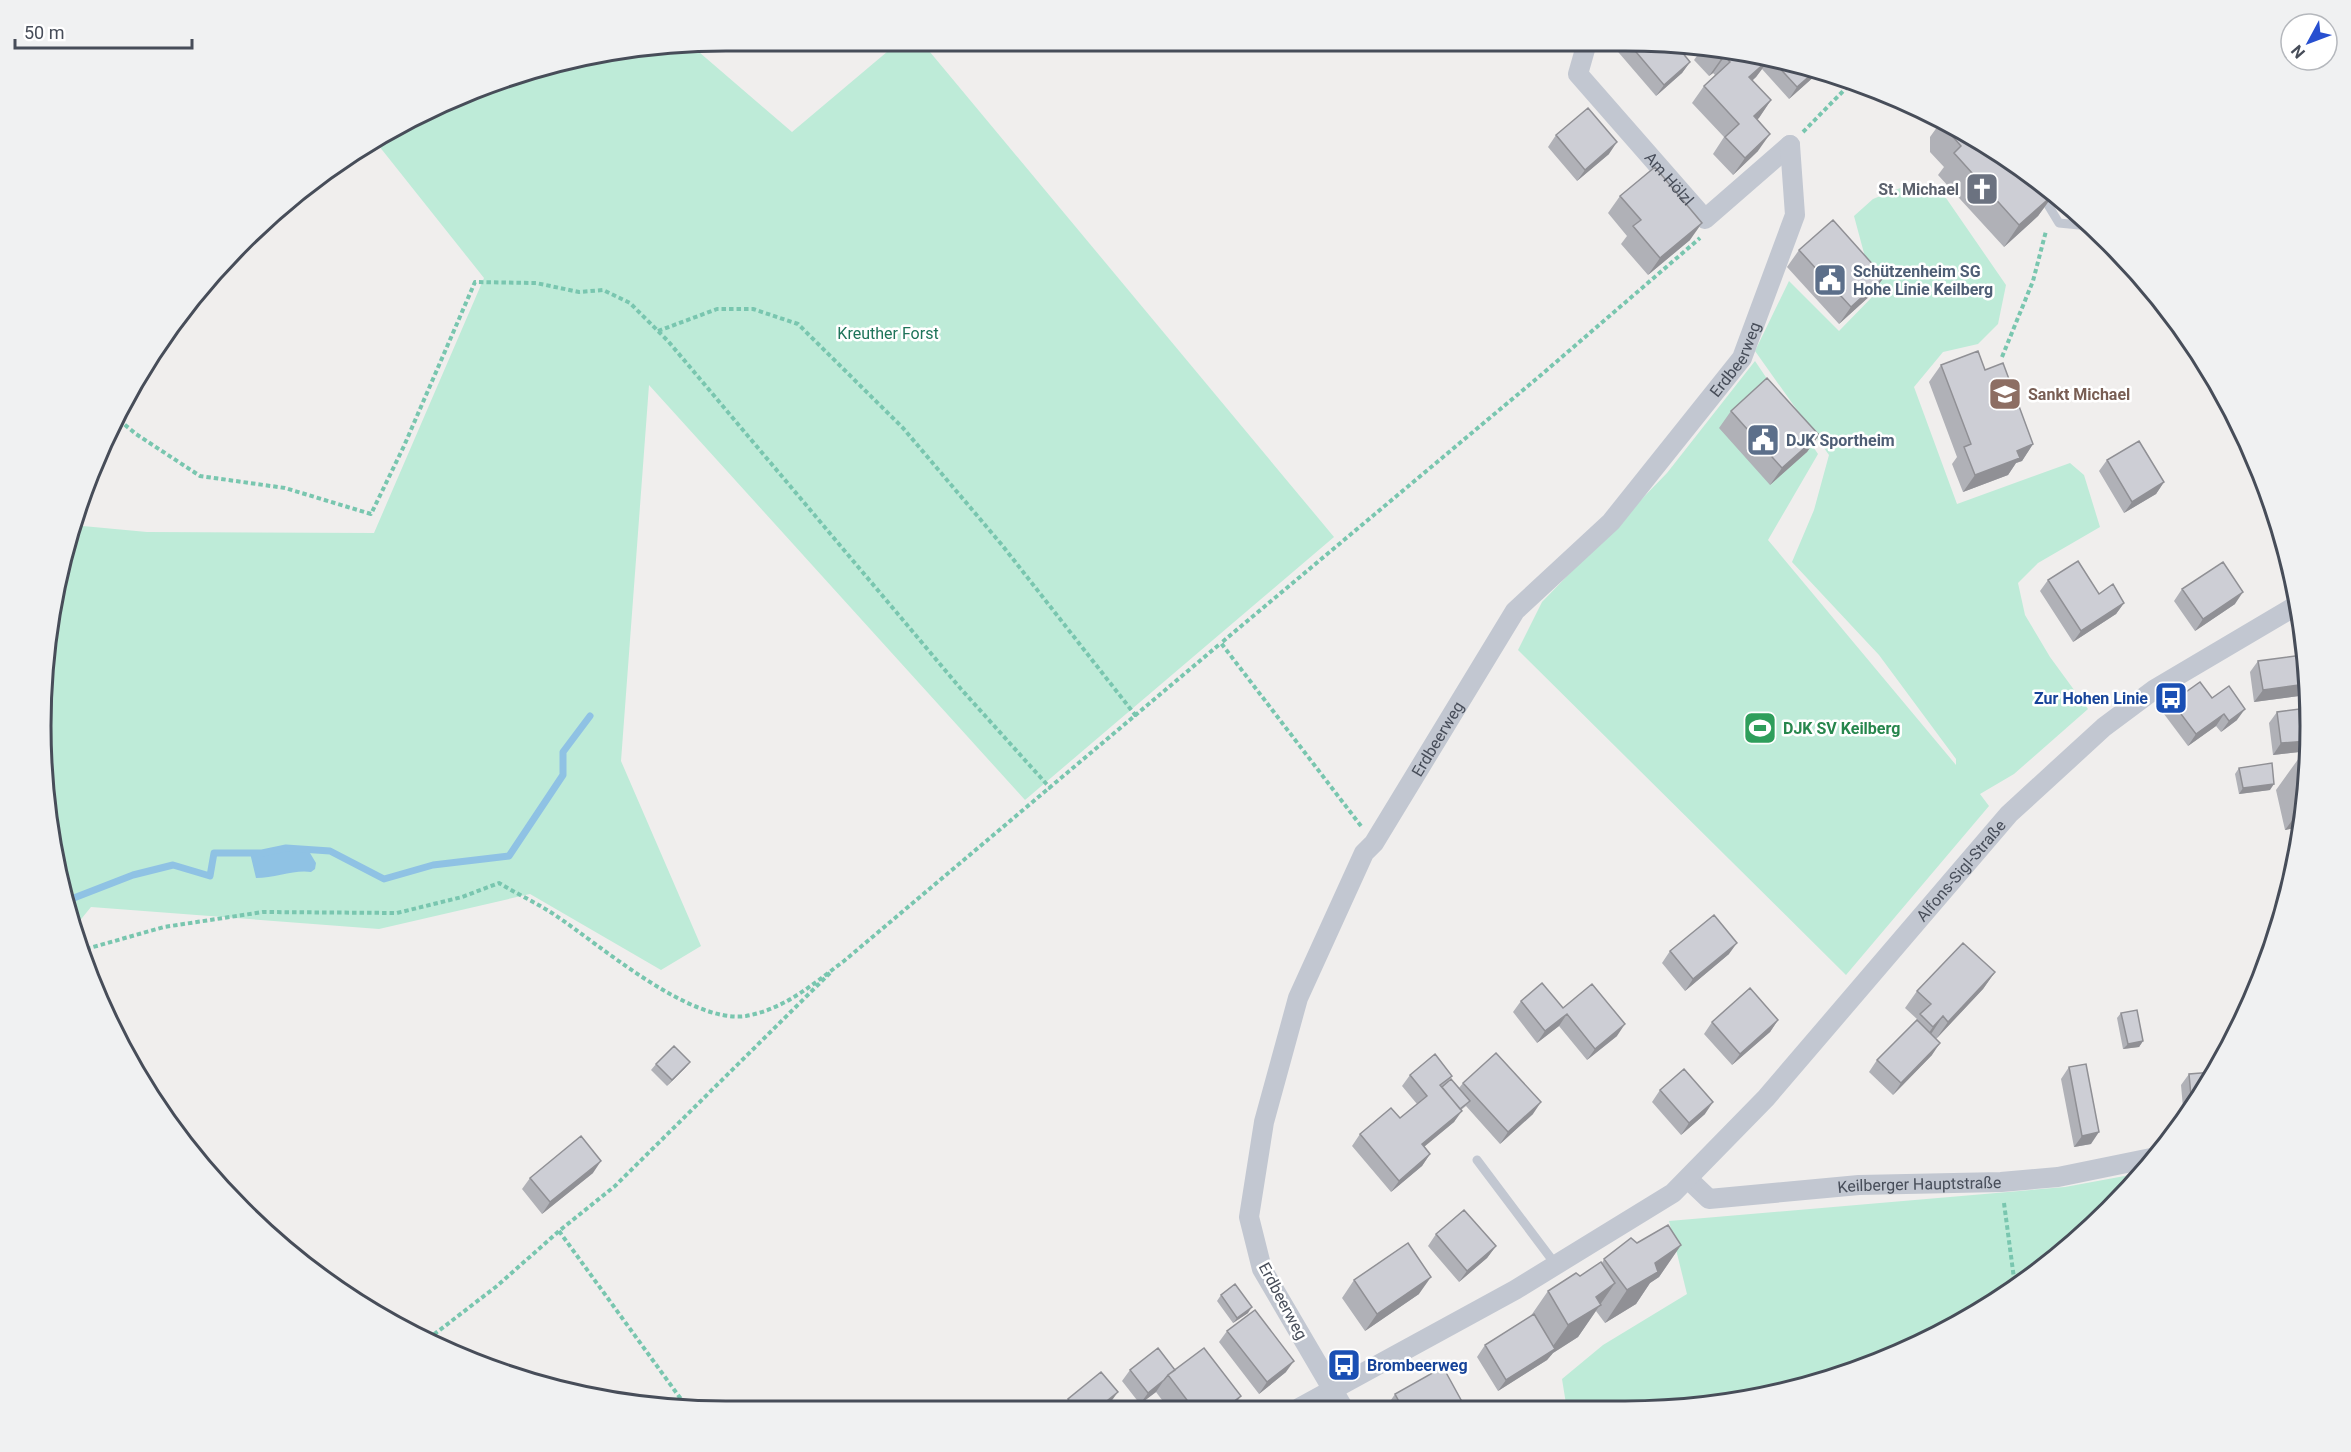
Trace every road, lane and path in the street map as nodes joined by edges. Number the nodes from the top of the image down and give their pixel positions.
1 (1585, 51) edge
2 (1846, 88) edge
3 (1790, 145) junction
4 (2042, 195) edge
5 (2052, 211) junction
6 (1705, 219) junction
7 (2076, 225) edge
8 (658, 331) junction
9 (2002, 357) dead end
10 (123, 423) edge
11 (2289, 609) edge
12 (1221, 643) junction
13 (1136, 716) junction
14 (1051, 789) junction
15 (1374, 843) junction
16 (89, 948) edge
17 (844, 961) junction
18 (1477, 1160) dead end
19 (2141, 1160) edge
20 (1688, 1179) junction
21 (2001, 1182) junction
22 (559, 1231) junction
23 (1556, 1266) junction
24 (2014, 1277) edge
25 (434, 1334) edge
26 (1332, 1388) junction
27 (682, 1400) edge
28 (1311, 1401) edge
29 (1339, 1401) edge

1 - 6 street, Am Hölzl
2 - 3 path
3 - 6 street, Am Hölzl
3 - 15 street, Erdbeerweg
4 - 5 lane
5 - 7 lane
5 - 9 path
6 - 12 path
8 - 10 path
8 - 13 path
8 - 14 path
11 - 20 street, Alfons-Sigl-Straße
12 - 13 path
12 - 15 path
13 - 14 path
14 - 17 path
15 - 26 street, Erdbeerweg
16 - 17 path
17 - 22 path
18 - 23 lane
19 - 21 street, Keilberger Hauptstraße
20 - 21 street, Keilberger Hauptstraße
20 - 23 street, Alfons-Sigl-Straße
21 - 24 path
22 - 25 path
22 - 27 path
23 - 26 street
26 - 28 street
26 - 29 street

